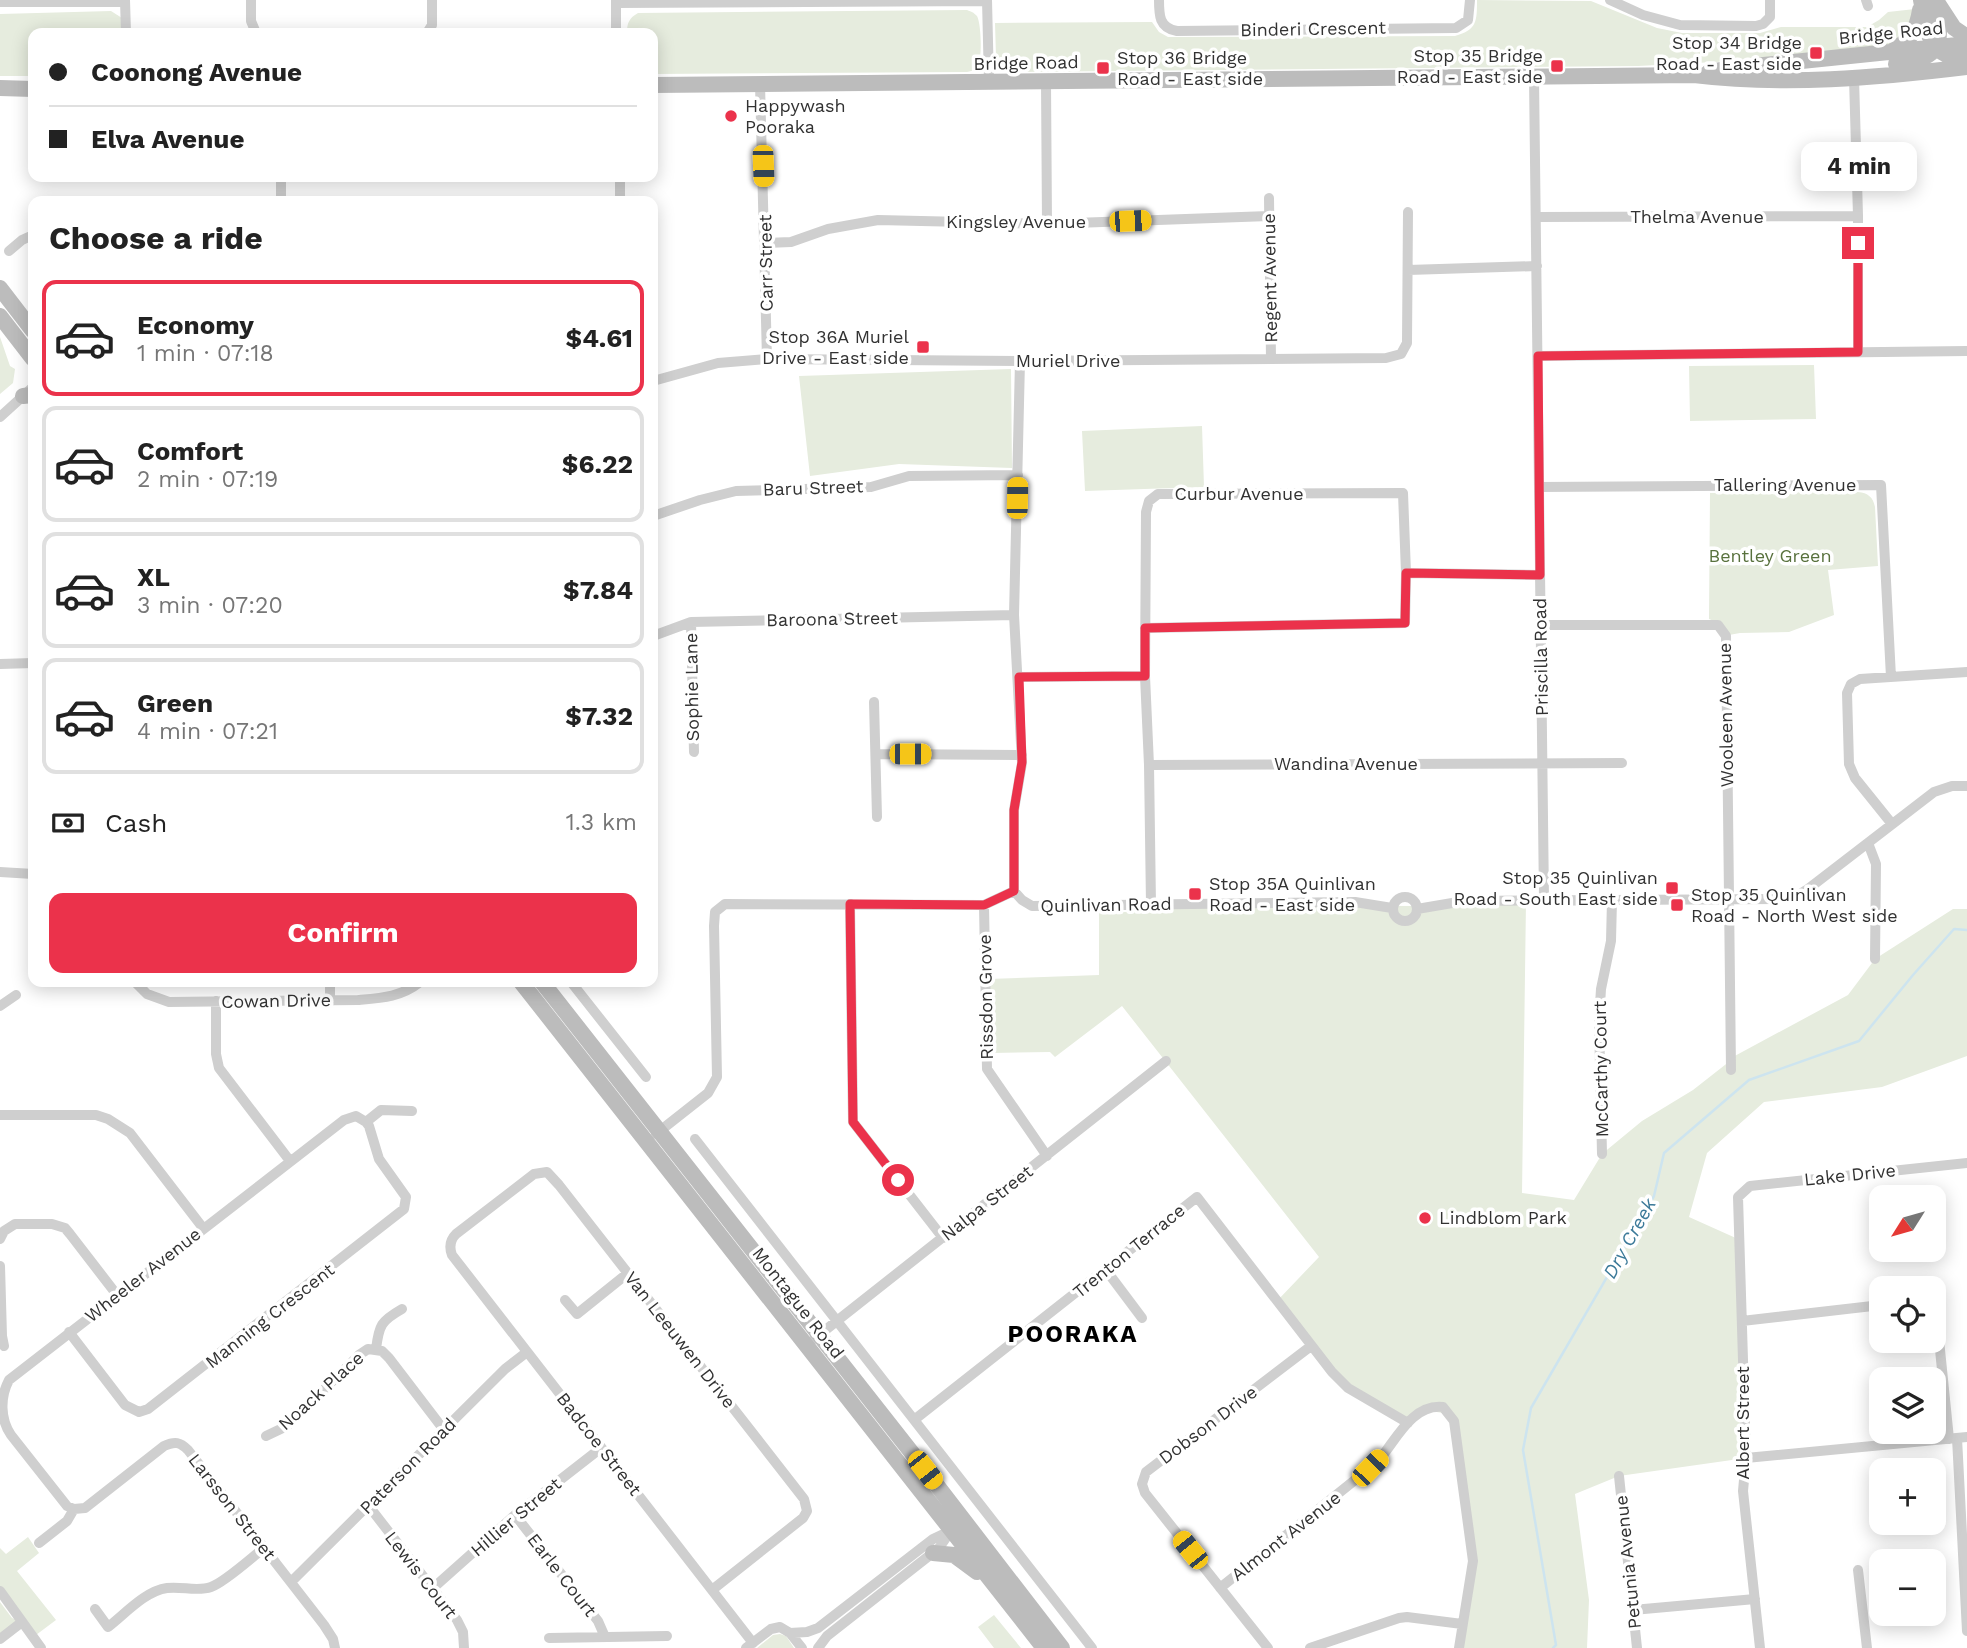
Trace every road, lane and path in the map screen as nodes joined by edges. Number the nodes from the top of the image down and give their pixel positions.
1 (251, 0) edge
2 (432, 0) edge
3 (1159, 0) edge
4 (1470, 0) edge
5 (1610, 0) edge
6 (1770, 0) edge
7 (15, 1) edge
8 (125, 1) edge
9 (616, 1) edge
10 (741, 1) edge
11 (861, 1) edge
12 (987, 1) edge
13 (1929, 1) edge
14 (0, 2) edge
15 (126, 28) edge
16 (254, 28) edge
17 (430, 28) edge
18 (616, 28) edge
19 (1967, 37) edge
20 (1967, 44) edge
21 (1936, 48) junction
22 (1888, 53) junction
23 (1967, 59) edge
24 (1967, 67) edge
25 (1694, 75) junction
26 (1534, 78) junction
27 (1854, 78) junction
28 (1793, 79) junction
29 (1046, 82) junction
30 (989, 83) junction
31 (760, 84) junction
32 (658, 85) edge
33 (0, 88) edge
34 (28, 89) edge
35 (1269, 198) dead end
36 (1408, 212) dead end
37 (1269, 216) junction
38 (1858, 216) junction
39 (1536, 218) junction
40 (1047, 224) junction
41 (28, 237) edge
42 (766, 243) junction
43 (9, 251) dead end
44 (1537, 266) junction
45 (1408, 270) junction
46 (0, 288) edge
47 (0, 316) edge
48 (28, 324) edge
49 (1967, 351) edge
50 (28, 352) edge
51 (1858, 352) junction
52 (1538, 356) junction
53 (768, 359) junction
54 (1271, 359) junction
55 (1020, 361) junction
56 (658, 379) edge
57 (28, 395) edge
58 (0, 417) edge
59 (1018, 475) junction
60 (1539, 487) junction
61 (658, 514) edge
62 (1406, 573) junction
63 (1540, 575) junction
64 (1014, 615) junction
65 (691, 622) junction
66 (1541, 625) junction
67 (1145, 628) junction
68 (658, 634) edge
69 (28, 663) edge
70 (0, 664) edge
71 (1967, 673) edge
72 (1145, 676) junction
73 (1019, 677) junction
74 (1891, 677) junction
75 (874, 702) dead end
76 (694, 752) dead end
77 (877, 754) junction
78 (1022, 755) junction
79 (1542, 763) junction
80 (1622, 763) dead end
81 (1149, 765) junction
82 (1967, 786) edge
83 (877, 817) dead end
84 (1892, 824) junction
85 (1868, 843) junction
86 (0, 872) edge
87 (28, 874) edge
88 (1014, 891) junction
89 (1544, 900) junction
90 (1612, 900) junction
91 (1730, 900) junction
92 (850, 904) junction
93 (984, 905) junction
94 (1151, 905) junction
95 (1392, 908) junction
96 (1417, 909) junction
97 (1875, 959) dead end
98 (140, 987) edge
99 (330, 987) edge
100 (414, 987) edge
101 (525, 987) edge
102 (546, 987) edge
103 (575, 987) edge
104 (16, 995) dead end
105 (330, 1000) junction
106 (216, 1001) junction
107 (0, 1006) edge
108 (1166, 1061) dead end
109 (1731, 1070) dead end
110 (646, 1077) dead end
111 (412, 1111) dead end
112 (0, 1115) edge
113 (366, 1122) junction
114 (653, 1137) junction
115 (695, 1139) dead end
116 (1602, 1154) dead end
117 (1046, 1156) junction
118 (289, 1161) junction
119 (1967, 1163) edge
120 (1738, 1198) joint
121 (203, 1228) junction
122 (0, 1238) edge
123 (943, 1238) junction
124 (450, 1244) joint
125 (0, 1266) edge
126 (1106, 1270) junction
127 (628, 1273) junction
128 (117, 1295) junction
129 (565, 1300) dead end
130 (1869, 1306) edge
131 (401, 1309) dead end
132 (1143, 1318) dead end
133 (837, 1321) junction
134 (1742, 1321) junction
135 (69, 1332) junction
136 (813, 1340) junction
137 (4, 1346) dead end
138 (1311, 1346) junction
139 (376, 1349) junction
140 (527, 1352) junction
141 (1943, 1353) edge
142 (914, 1420) junction
143 (1408, 1423) junction
144 (444, 1430) junction
145 (266, 1436) dead end
146 (1958, 1438) edge
147 (601, 1448) junction
148 (1746, 1458) junction
149 (1619, 1476) dead end
150 (368, 1506) junction
151 (74, 1509) junction
152 (515, 1515) junction
153 (958, 1525) junction
154 (39, 1543) dead end
155 (264, 1548) junction
156 (933, 1553) junction
157 (1858, 1570) dead end
158 (290, 1582) junction
159 (996, 1586) junction
160 (1220, 1588) junction
161 (432, 1589) junction
162 (712, 1590) junction
163 (0, 1591) edge
164 (1755, 1599) junction
165 (0, 1602) edge
166 (94, 1609) dead end
167 (1633, 1610) junction
168 (22, 1622) junction
169 (1462, 1624) junction
170 (1967, 1631) edge
171 (790, 1633) junction
172 (667, 1636) dead end
173 (605, 1637) junction
174 (549, 1638) dead end
175 (0, 1639) edge
176 (750, 1645) edge
177 (41, 1648) edge
178 (335, 1648) edge
179 (464, 1648) edge
180 (802, 1648) edge
181 (818, 1648) edge
182 (1044, 1648) edge
183 (1062, 1648) edge
184 (1092, 1648) edge
185 (1268, 1648) edge
186 (1310, 1648) edge
187 (1459, 1648) edge
188 (1637, 1648) edge
189 (1760, 1648) edge
190 (1867, 1648) edge

1 - 16 street
2 - 17 street
3 - 4 street, Binderi Crescent
5 - 6 street
7 - 8 street
7 - 14 street
8 - 15 street
9 - 10 street
9 - 18 street
10 - 11 street
11 - 12 street
12 - 30 street
13 - 19 main road
13 - 21 main road
13 - 22 main road
20 - 21 main road, Bridge Road
21 - 22 main road, Bridge Road
21 - 23 main road
21 - 28 main road
22 - 25 main road, Bridge Road
24 - 27 main road, Bridge Road
25 - 26 main road, Bridge Road
25 - 28 main road, Bridge Road
26 - 29 main road, Bridge Road
26 - 39 street, Priscilla Road
27 - 28 main road, Bridge Road
27 - 38 street
29 - 30 main road, Bridge Road
29 - 40 street
30 - 31 main road, Bridge Road
31 - 32 main road, Bridge Road
31 - 42 street, Carr Street
33 - 34 main road
35 - 37 street, Regent Avenue
36 - 45 street, Muriel Drive
37 - 40 street, Kingsley Avenue
37 - 54 street, Regent Avenue
38 - 39 street, Thelma Avenue
38 - 51 street
39 - 44 street, Priscilla Road
40 - 42 street, Kingsley Avenue
41 - 43 street
42 - 53 street, Carr Street
44 - 45 street
44 - 52 street, Priscilla Road
45 - 54 street, Muriel Drive
46 - 48 main road
47 - 50 main road
49 - 51 street
51 - 52 street
52 - 60 street, Priscilla Road
53 - 55 street, Muriel Drive
53 - 56 street, Muriel Drive
54 - 55 street, Muriel Drive
55 - 59 street
57 - 58 street
59 - 61 street, Baru Street
59 - 64 street
60 - 63 street, Priscilla Road
60 - 74 street, Tallering Avenue
62 - 63 street
62 - 67 street
62 - 67 street, Curbur Avenue
63 - 66 street, Priscilla Road
64 - 65 street, Baroona Street
64 - 73 street
65 - 68 street, Baroona Street
65 - 76 street, Sophie Lane
66 - 79 street, Priscilla Road
66 - 91 street, Wooleen Avenue
67 - 72 street, Curbur Avenue
69 - 70 street
71 - 74 street
72 - 73 street
72 - 81 street, Curbur Avenue
73 - 78 street
74 - 84 street
75 - 77 street
77 - 78 street
77 - 83 street
78 - 88 street
79 - 80 street, Wandina Avenue
79 - 81 street, Wandina Avenue
79 - 89 street, Priscilla Road
81 - 94 street, Curbur Avenue
82 - 84 street
84 - 85 street
85 - 91 street
85 - 97 street
86 - 87 street
88 - 93 street
88 - 94 street, Quinlivan Road
89 - 90 street
89 - 96 street
90 - 91 street
90 - 116 street, McCarthy Court
91 - 109 street
92 - 93 street
92 - 114 street
92 - 123 street
93 - 117 street, Rissdon Grove
94 - 95 street, Quinlivan Road
95 - 96 street
95 - 96 street
98 - 106 street, Cowan Drive
99 - 105 street
100 - 105 street, Cowan Drive
101 - 114 main road, Montague Road
102 - 114 main road, Montague Road
103 - 110 street
104 - 107 street
105 - 106 street, Cowan Drive
106 - 118 street
108 - 117 street, Nalpa Street
111 - 113 street, Wheeler Avenue
112 - 121 street
113 - 118 street, Wheeler Avenue
113 - 135 street, Manning Crescent
114 - 136 main road, Montague Road
115 - 133 street
117 - 123 street, Nalpa Street
118 - 121 street, Wheeler Avenue
119 - 120 street, Lake Drive
120 - 134 street, Albert Street
121 - 128 street, Wheeler Avenue
122 - 128 street
123 - 133 street, Nalpa Street
124 - 127 street, Van Leeuwen Drive
124 - 140 street, Badcoe Street
125 - 137 street
126 - 132 street
126 - 138 street, Trenton Terrace
126 - 142 street, Trenton Terrace
127 - 129 street
127 - 162 street, Van Leeuwen Drive
128 - 135 street, Wheeler Avenue
130 - 134 street
131 - 139 street, Noack Place
133 - 136 street, Nalpa Street
133 - 142 street
134 - 148 street, Albert Street
135 - 151 street, Wheeler Avenue
136 - 153 main road, Montague Road
138 - 143 street, Trenton Terrace
138 - 160 street, Dobson Drive
139 - 144 street, Noack Place
139 - 145 street, Noack Place
140 - 144 street, Paterson Road
140 - 147 street, Badcoe Street
141 - 146 street
142 - 184 street
143 - 160 street, Almont Avenue
143 - 169 street
144 - 150 street, Paterson Road
146 - 148 street
146 - 170 street
147 - 152 street, Hillier Street
147 - 162 street, Badcoe Street
148 - 164 street, Albert Street
149 - 167 street, Petunia Avenue
150 - 158 street, Paterson Road
150 - 161 street, Lewis Court
151 - 154 street, Larsson Street
151 - 155 street, Larsson Street
152 - 161 street, Hillier Street
152 - 173 street, Earle Court
153 - 156 street
153 - 159 main road, Montague Road
153 - 171 street
153 - 183 main road, Montague Road
155 - 158 street, Larsson Street
155 - 166 street
156 - 159 main road
156 - 181 street
157 - 190 street
158 - 178 street, Larsson Street
159 - 182 main road, Montague Road
160 - 185 street, Dobson Drive
161 - 179 street, Lewis Court
162 - 176 street, Badcoe Street
163 - 168 street
164 - 167 street
164 - 189 street, Albert Street
165 - 168 street
167 - 188 street, Petunia Avenue
168 - 175 street
168 - 177 street
169 - 186 street
169 - 187 street
171 - 176 street
171 - 180 street
172 - 173 street, Earle Court
173 - 174 street, Earle Court

